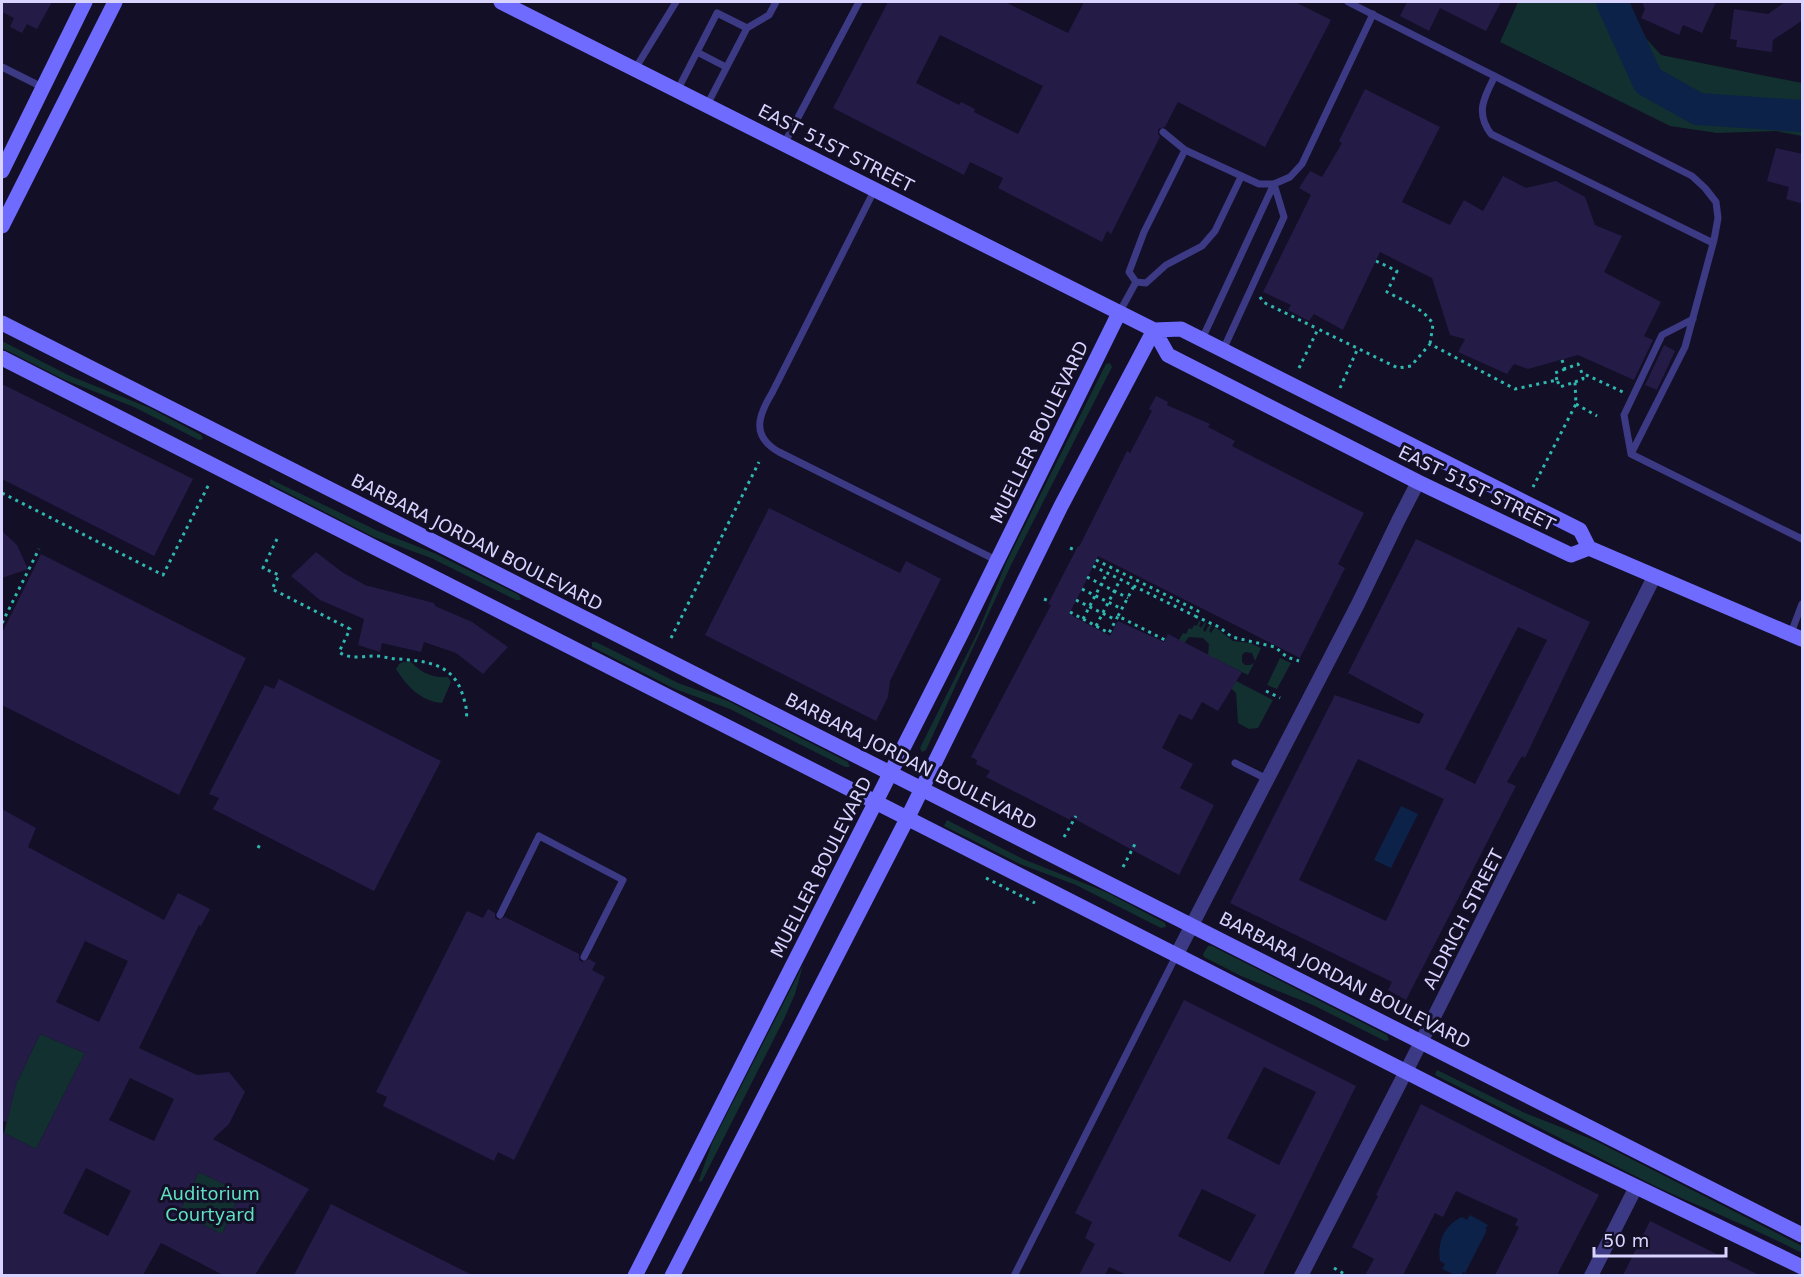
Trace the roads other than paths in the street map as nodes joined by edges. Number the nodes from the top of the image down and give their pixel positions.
1 (85, 2) edge
2 (115, 2) edge
3 (501, 2) edge
4 (676, 2) edge
5 (776, 2) edge
6 (858, 2) edge
7 (1348, 2) edge
8 (1373, 14) junction
9 (747, 28) junction
10 (697, 52) junction
11 (2, 67) edge
12 (726, 67) junction
13 (635, 69) junction
14 (1495, 76) junction
15 (44, 88) junction
16 (678, 91) junction
17 (707, 105) junction
18 (1163, 132) dead end
19 (784, 144) junction
20 (1185, 150) junction
21 (2, 171) edge
22 (1241, 177) junction
23 (1274, 184) junction
24 (874, 189) junction
25 (2, 226) edge
26 (1713, 243) junction
27 (1136, 282) junction
28 (1119, 313) junction
29 (1694, 319) junction
30 (2, 323) edge
31 (1154, 330) junction
32 (1202, 339) junction
33 (1223, 350) junction
34 (2, 358) edge
35 (1631, 454) junction
36 (1418, 482) junction
37 (1803, 539) edge
38 (1589, 548) junction
39 (998, 561) junction
40 (1654, 577) junction
41 (1803, 604) edge
42 (1797, 636) edge
43 (1235, 763) dead end
44 (891, 773) junction
45 (1266, 779) junction
46 (922, 788) junction
47 (876, 801) junction
48 (908, 817) junction
49 (500, 915) dead end
50 (1192, 925) junction
51 (1177, 954) junction
52 (584, 957) dead end
53 (1421, 1041) junction
54 (1405, 1071) junction
55 (1636, 1187) junction
56 (1803, 1235) edge
57 (1803, 1267) edge
58 (635, 1275) edge
59 (672, 1275) edge
60 (1014, 1275) edge
61 (1300, 1275) edge
62 (1591, 1275) edge

1 - 15 street
2 - 25 street
3 - 13 street, EAST 51ST STREET
4 - 13 lane
5 - 9 lane
6 - 19 lane
7 - 8 lane
8 - 14 lane
8 - 23 lane
9 - 10 lane
9 - 12 lane
10 - 12 lane
10 - 16 lane
11 - 15 lane
12 - 17 lane
13 - 16 street, EAST 51ST STREET
14 - 26 lane
14 - 26 lane
15 - 21 street
16 - 17 street, EAST 51ST STREET
17 - 19 street, EAST 51ST STREET
18 - 20 lane
19 - 24 street, EAST 51ST STREET
20 - 22 lane
20 - 27 lane
22 - 23 lane
22 - 27 lane
23 - 32 lane
23 - 33 lane
24 - 28 street, EAST 51ST STREET
24 - 39 lane
26 - 29 lane
27 - 28 lane
28 - 31 street, EAST 51ST STREET
28 - 39 street, MUELLER BOULEVARD
29 - 35 lane
29 - 35 lane
30 - 44 street, BARBARA JORDAN BOULEVARD
31 - 32 street, EAST 51ST STREET
31 - 36 street, EAST 51ST STREET
31 - 46 street
32 - 33 street, EAST 51ST STREET
33 - 38 street, EAST 51ST STREET
34 - 47 street
35 - 37 lane
36 - 38 street, EAST 51ST STREET
36 - 45 street
38 - 40 street, EAST 51ST STREET
39 - 44 street, MUELLER BOULEVARD
40 - 42 street, EAST 51ST STREET
40 - 53 street, ALDRICH STREET
41 - 42 lane
43 - 45 lane
44 - 46 street, BARBARA JORDAN BOULEVARD
44 - 47 street, MUELLER BOULEVARD
45 - 50 street
46 - 48 street
46 - 50 street, BARBARA JORDAN BOULEVARD
47 - 48 street
47 - 58 street, MUELLER BOULEVARD
48 - 51 street
48 - 59 street
49 - 52 lane
50 - 51 street
50 - 53 street, BARBARA JORDAN BOULEVARD
51 - 54 street
51 - 60 lane
53 - 54 street, ALDRICH STREET
53 - 56 street, BARBARA JORDAN BOULEVARD
54 - 55 street
54 - 61 street, ALDRICH STREET
55 - 57 street
55 - 62 street

